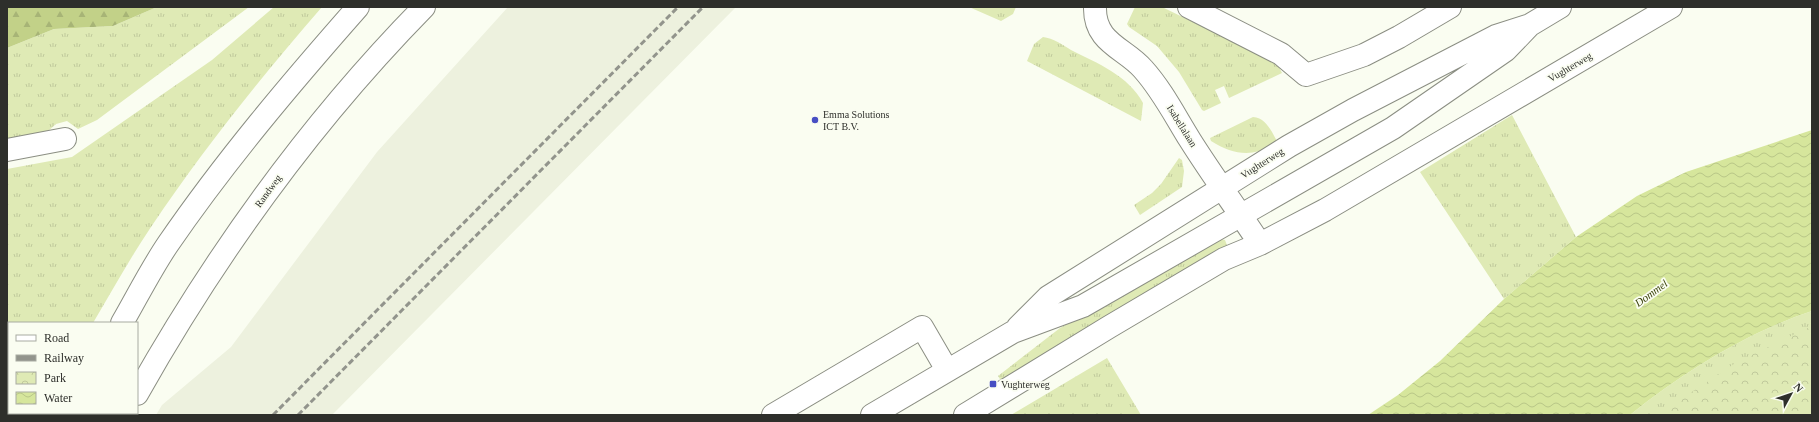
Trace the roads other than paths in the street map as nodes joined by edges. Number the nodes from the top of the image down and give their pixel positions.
1 (358, 7) edge
2 (424, 7) edge
3 (1189, 7) edge
4 (1450, 7) edge
5 (1560, 7) edge
6 (1671, 7) edge
7 (1095, 12) edge
8 (1530, 25) junction
9 (65, 139) dead end
10 (7, 150) edge
11 (1223, 188) junction
12 (1241, 214) junction
13 (1260, 244) junction
14 (123, 322) edge
15 (1013, 332) junction
16 (947, 370) junction
17 (138, 392) edge
18 (773, 415) edge
19 (872, 415) edge
20 (964, 415) edge

1 - 14 main road
2 - 17 main road, Randweg
3 - 4 main road
5 - 8 main road, Vughterweg
6 - 13 main road, Vughterweg
7 - 11 main road, Isabellalaan
8 - 11 main road, Vughterweg
8 - 12 main road, Vughterweg
9 - 10 main road
11 - 12 main road, Isabellalaan
11 - 15 main road, Vughterweg
12 - 13 main road, Isabellalaan
12 - 15 main road, Vughterweg
13 - 20 main road, Vughterweg
15 - 16 main road, Vughterweg
16 - 18 main road
16 - 19 main road, Vughterweg

